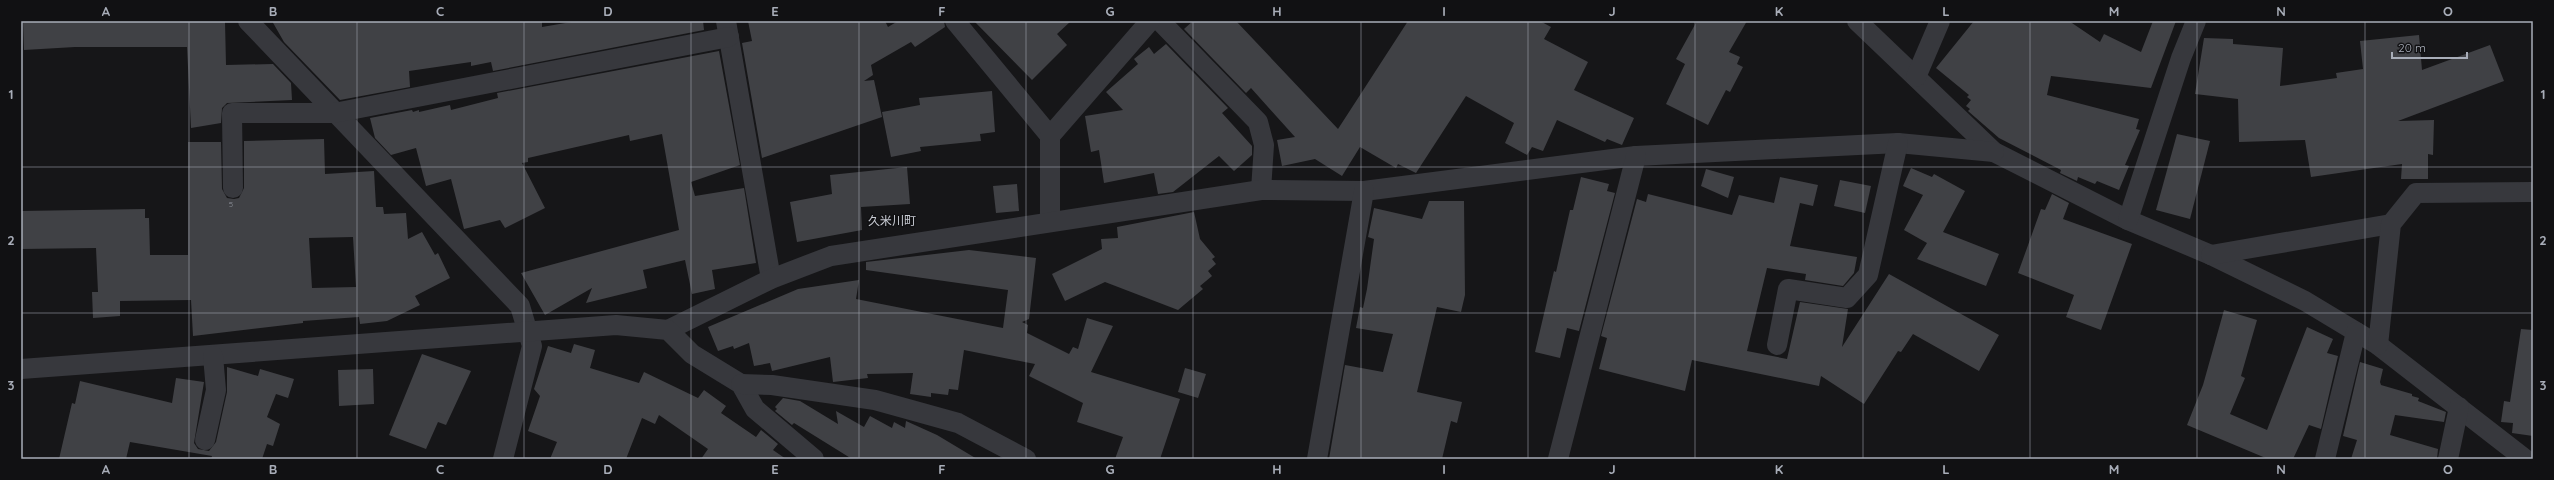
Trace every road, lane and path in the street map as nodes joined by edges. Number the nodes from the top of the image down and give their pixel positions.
1 (248, 21) edge
2 (955, 21) edge
3 (1150, 21) edge
4 (1160, 21) edge
5 (1857, 21) edge
6 (1940, 21) edge
7 (2196, 21) edge
8 (728, 29) edge
9 (1916, 77) junction
10 (334, 113) junction
11 (1050, 136) junction
12 (1898, 143) junction
13 (1994, 152) junction
14 (1636, 156) junction
15 (233, 188) dead end
16 (1261, 190) junction
17 (1364, 191) junction
18 (2533, 192) edge
19 (2128, 220) junction
20 (1050, 222) junction
21 (2391, 224) junction
22 (2211, 255) junction
23 (771, 279) junction
24 (668, 330) junction
25 (528, 331) junction
26 (2356, 332) junction
27 (1777, 344) dead end
28 (2378, 346) junction
29 (213, 356) junction
30 (21, 369) edge
31 (741, 384) junction
32 (2459, 407) junction
33 (205, 440) dead end
34 (503, 459) edge
35 (814, 459) edge
36 (1026, 459) edge
37 (1317, 459) edge
38 (1558, 459) edge
39 (2325, 459) edge
40 (2448, 459) edge
41 (2525, 459) edge

1 - 10 street
2 - 11 street
3 - 11 street
4 - 16 street
5 - 9 street
6 - 9 street
7 - 19 street
8 - 10 street
8 - 23 street
9 - 13 street
10 - 15 street
10 - 25 street
11 - 20 street
12 - 13 street
12 - 14 street
12 - 27 street
13 - 19 street
14 - 17 street
14 - 38 street
16 - 17 street
16 - 20 street
17 - 37 street
18 - 21 street
19 - 22 street
20 - 23 street
21 - 22 street
21 - 28 street
22 - 26 street
23 - 24 street
24 - 25 street
24 - 31 street
25 - 29 street
25 - 34 street
26 - 28 street
26 - 39 street
28 - 32 street
29 - 30 street
29 - 33 street
31 - 35 street
31 - 36 street
32 - 40 street
32 - 41 street

